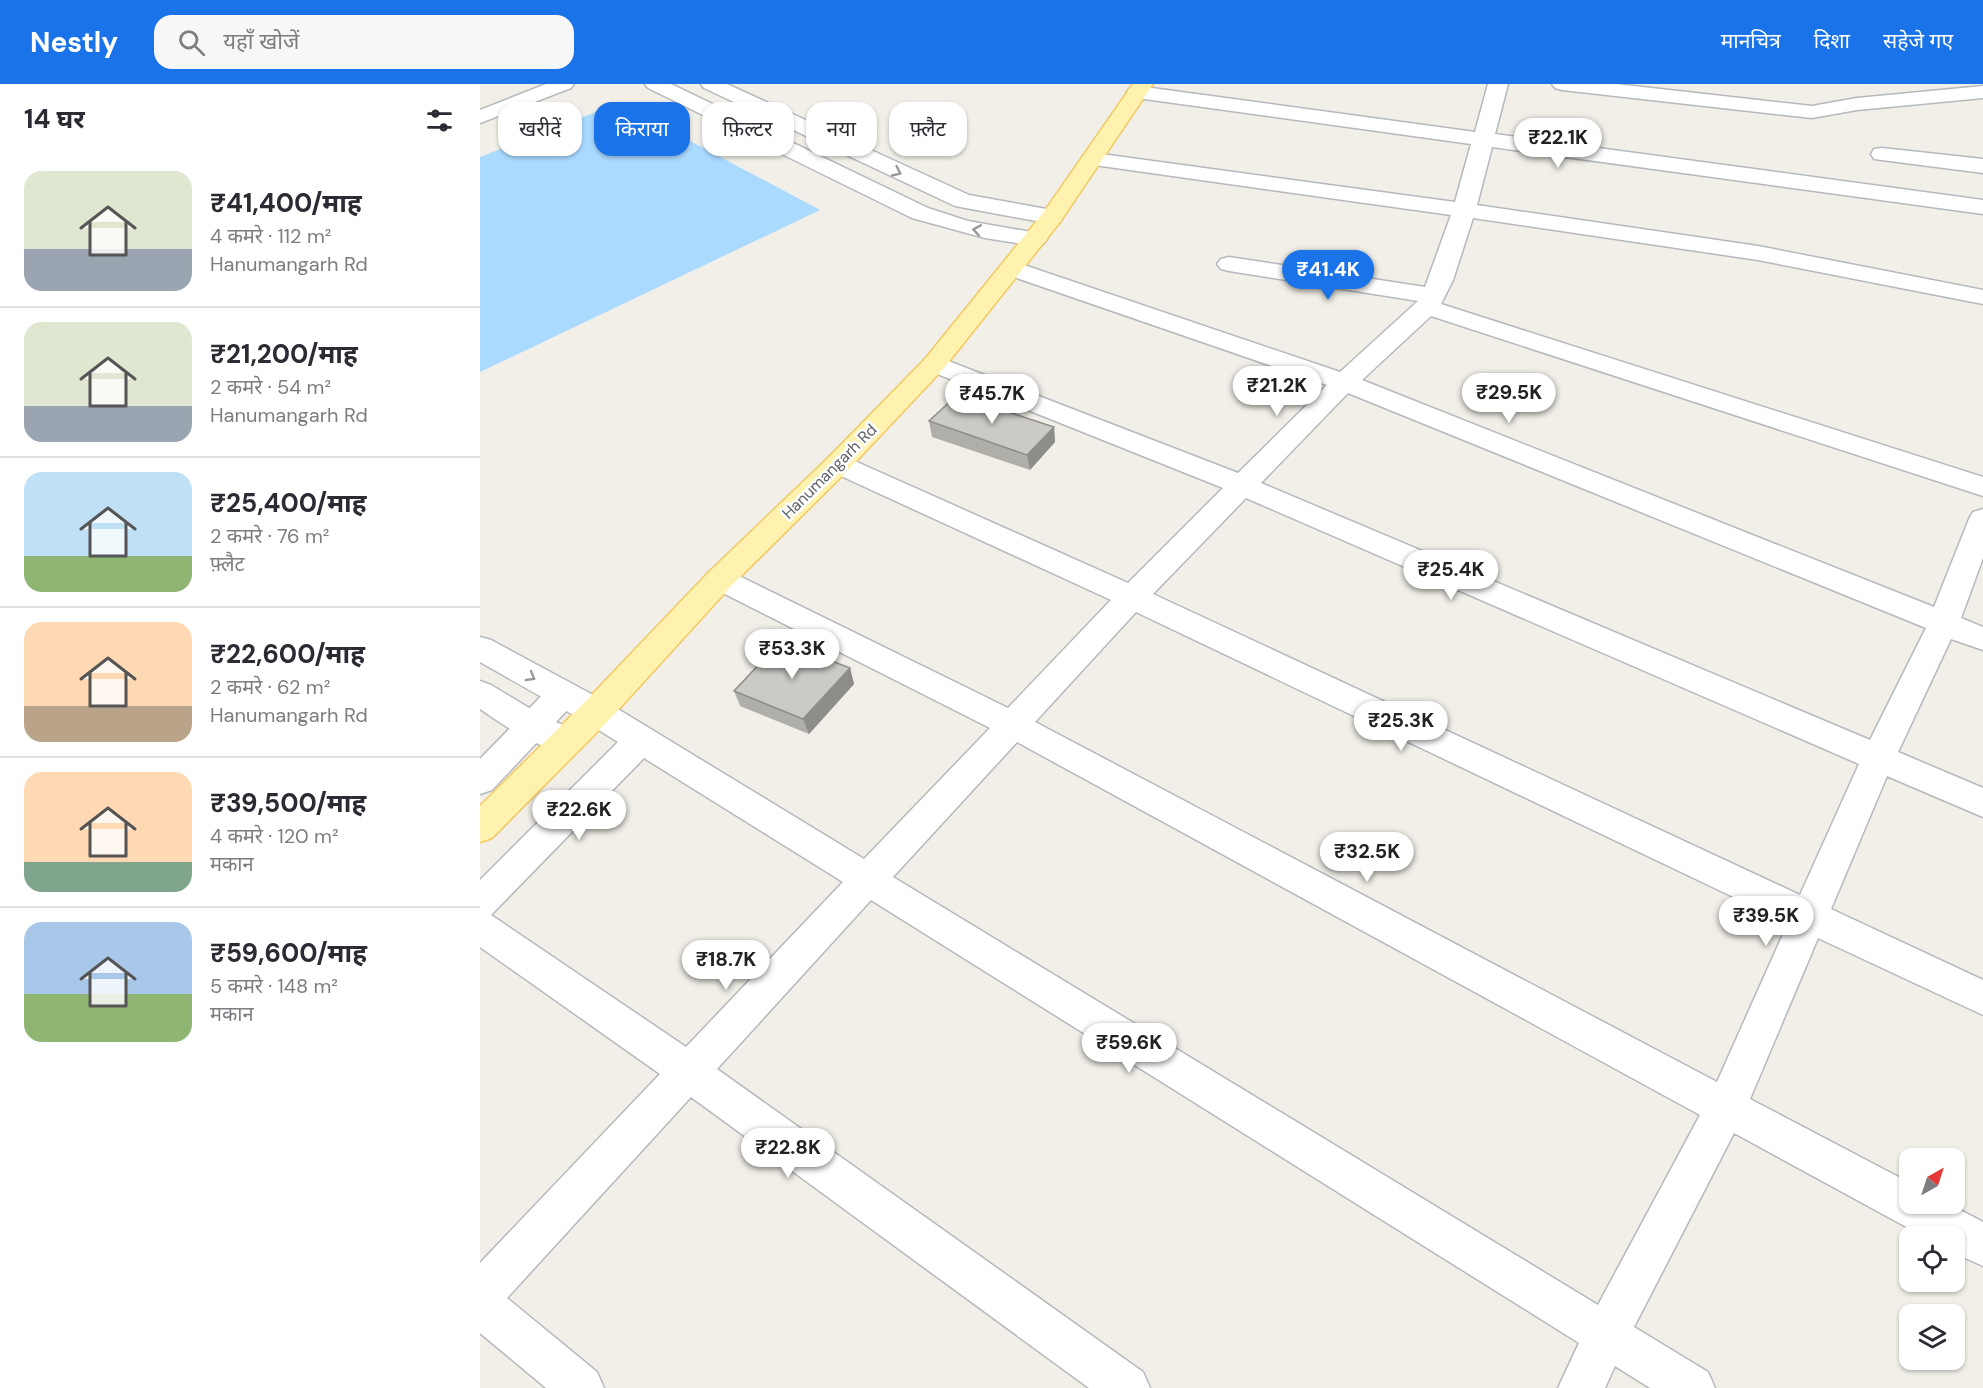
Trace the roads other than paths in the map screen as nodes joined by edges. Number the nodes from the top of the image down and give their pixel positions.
1 (526, 84) edge
2 (564, 84) edge
3 (655, 84) edge
4 (711, 84) edge
5 (1498, 84) edge
6 (1562, 84) edge
7 (1140, 88) edge
8 (1983, 92) edge
9 (480, 102) edge
10 (702, 107) edge
11 (480, 117) edge
12 (806, 129) joint
13 (794, 134) edge
14 (1483, 139) junction
15 (794, 152) edge
16 (1882, 154) dead end
17 (865, 156) edge
18 (1095, 159) junction
19 (1983, 166) edge
20 (1983, 207) edge
21 (1464, 211) junction
22 (1052, 217) junction
23 (1035, 239) junction
24 (1229, 264) dead end
25 (1013, 269) junction
26 (1983, 297) edge
27 (1430, 302) junction
28 (934, 364) junction
29 (1344, 382) junction
30 (838, 464) junction
31 (1241, 485) junction
32 (1983, 487) edge
33 (1983, 519) edge
34 (720, 579) junction
35 (1132, 597) junction
36 (1943, 624) junction
37 (1983, 639) edge
38 (480, 648) edge
39 (480, 693) edge
40 (562, 695) junction
41 (596, 712) junction
42 (1011, 724) junction
43 (532, 726) junction
44 (567, 741) junction
45 (640, 741) junction
46 (1878, 758) junction
47 (480, 781) edge
48 (1983, 803) edge
49 (480, 828) edge
50 (868, 879) junction
51 (480, 904) edge
52 (1810, 916) junction
53 (480, 927) edge
54 (1983, 998) edge
55 (689, 1072) junction
56 (1727, 1105) junction
57 (1983, 1245) edge
58 (480, 1295) edge
59 (480, 1304) edge
60 (1606, 1335) junction
61 (581, 1388) edge
62 (1127, 1388) edge
63 (1581, 1388) edge
64 (1692, 1388) edge

1 - 9 street
2 - 11 street
3 - 10 street
4 - 12 street
5 - 14 street
6 - 8 street
7 - 14 street
7 - 18 main road, Hanumangarh Rd
12 - 13 street
14 - 20 street
14 - 21 street
23 -> 15 street
16 - 19 street
17 -> 22 street
18 - 21 street
18 - 22 main road, Hanumangarh Rd
21 - 26 street
21 - 27 street
22 - 23 main road, Hanumangarh Rd
23 - 25 main road, Hanumangarh Rd
24 - 27 street
25 - 28 main road, Hanumangarh Rd
25 - 29 street
27 - 29 street
27 - 32 street
28 - 30 main road, Hanumangarh Rd
28 - 31 street
29 - 31 street
29 - 36 street
30 - 34 main road, Hanumangarh Rd
30 - 35 street
31 - 35 street
31 - 46 street
33 - 36 street
34 - 41 main road, Hanumangarh Rd
34 - 42 street
35 - 42 street
35 - 52 street
36 - 37 street
36 - 46 street
38 -> 40 street
39 - 43 street
40 - 41 street
40 - 43 street
41 - 44 main road, Hanumangarh Rd
41 - 45 street
42 - 50 street
42 - 56 street
43 - 44 street
43 - 47 street
44 - 49 main road, Hanumangarh Rd
45 - 50 street
45 - 51 street
46 - 48 street
46 - 52 street
50 - 55 street
50 - 60 street
52 - 54 street
52 - 56 street
53 - 55 street
55 - 58 street
55 - 62 street
56 - 57 street
56 - 60 street
59 - 61 street
60 - 63 street
60 - 64 street

